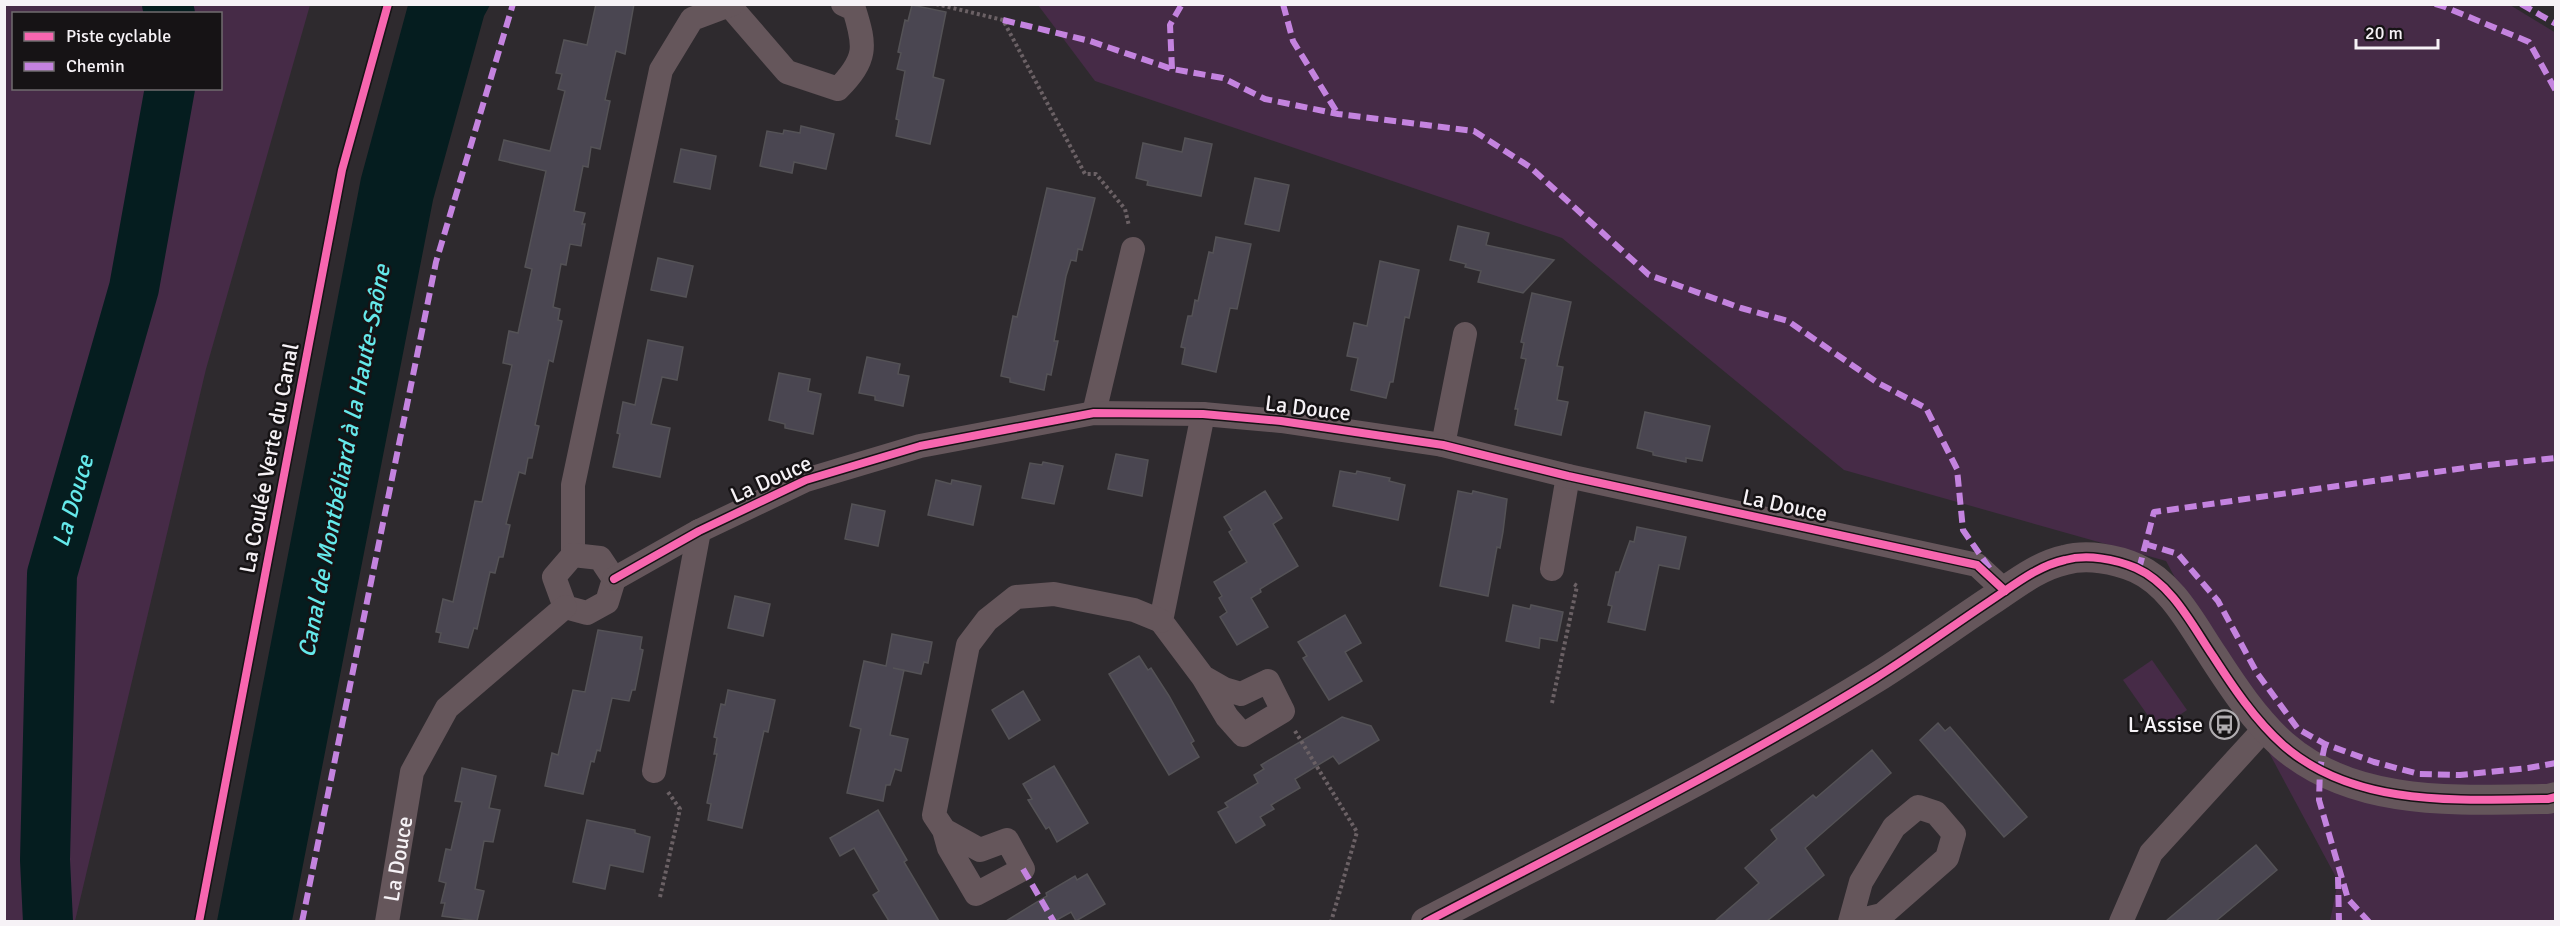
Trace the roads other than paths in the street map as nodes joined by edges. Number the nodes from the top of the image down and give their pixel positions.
1 (843, 4) edge
2 (731, 5) edge
3 (1134, 249) road end
4 (1465, 334) dead end
5 (1094, 412) junction
6 (1203, 414) junction
7 (1443, 445) junction
8 (1568, 476) junction
9 (699, 531) junction
10 (573, 555) junction
11 (1552, 569) road end
12 (614, 579) junction
13 (2005, 591) junction
14 (565, 607) junction
15 (1161, 621) junction
16 (1203, 677) junction
17 (2266, 727) junction
18 (654, 771) road end
19 (2556, 797) edge
20 (944, 830) dead end
21 (387, 921) edge
22 (1426, 921) edge
23 (1851, 921) edge
24 (2121, 921) edge

1 - 2 street
2 - 10 street
3 - 5 street
4 - 7 street
5 - 6 street, La Douce
5 - 9 street, La Douce
6 - 7 street, La Douce
6 - 15 street
7 - 8 street, La Douce
8 - 11 street
8 - 13 street, La Douce
9 - 12 street, La Douce
9 - 18 street
10 - 12 street
10 - 14 street
12 - 14 street
13 - 17 street
13 - 22 street
14 - 21 street, La Douce
15 - 16 street
15 - 20 street
16 - 16 street
17 - 19 street
17 - 24 street
23 - 23 street

